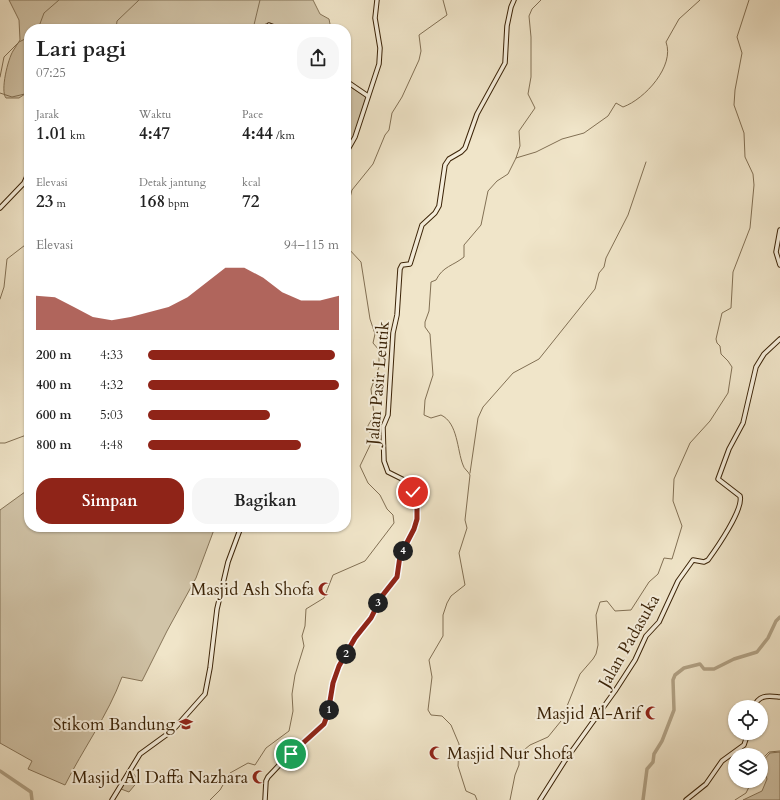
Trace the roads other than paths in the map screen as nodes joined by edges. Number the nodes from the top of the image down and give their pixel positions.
1 (377, 0) edge
2 (514, 0) edge
3 (351, 84) edge
4 (368, 96) junction
5 (351, 144) edge
6 (24, 183) edge
7 (0, 208) edge
8 (780, 230) edge
9 (780, 265) edge
10 (780, 339) edge
11 (239, 532) edge
12 (780, 697) edge
13 (757, 700) edge
14 (746, 740) edge
15 (112, 800) edge
16 (265, 800) edge
17 (540, 800) edge
18 (686, 800) edge

1 - 4 street
2 - 16 street, Jalan Pasir Leutik
3 - 4 street
4 - 5 street
6 - 7 street
8 - 9 street
10 - 17 street, Jalan Padasuka
11 - 15 street
12 - 13 street
14 - 18 street

